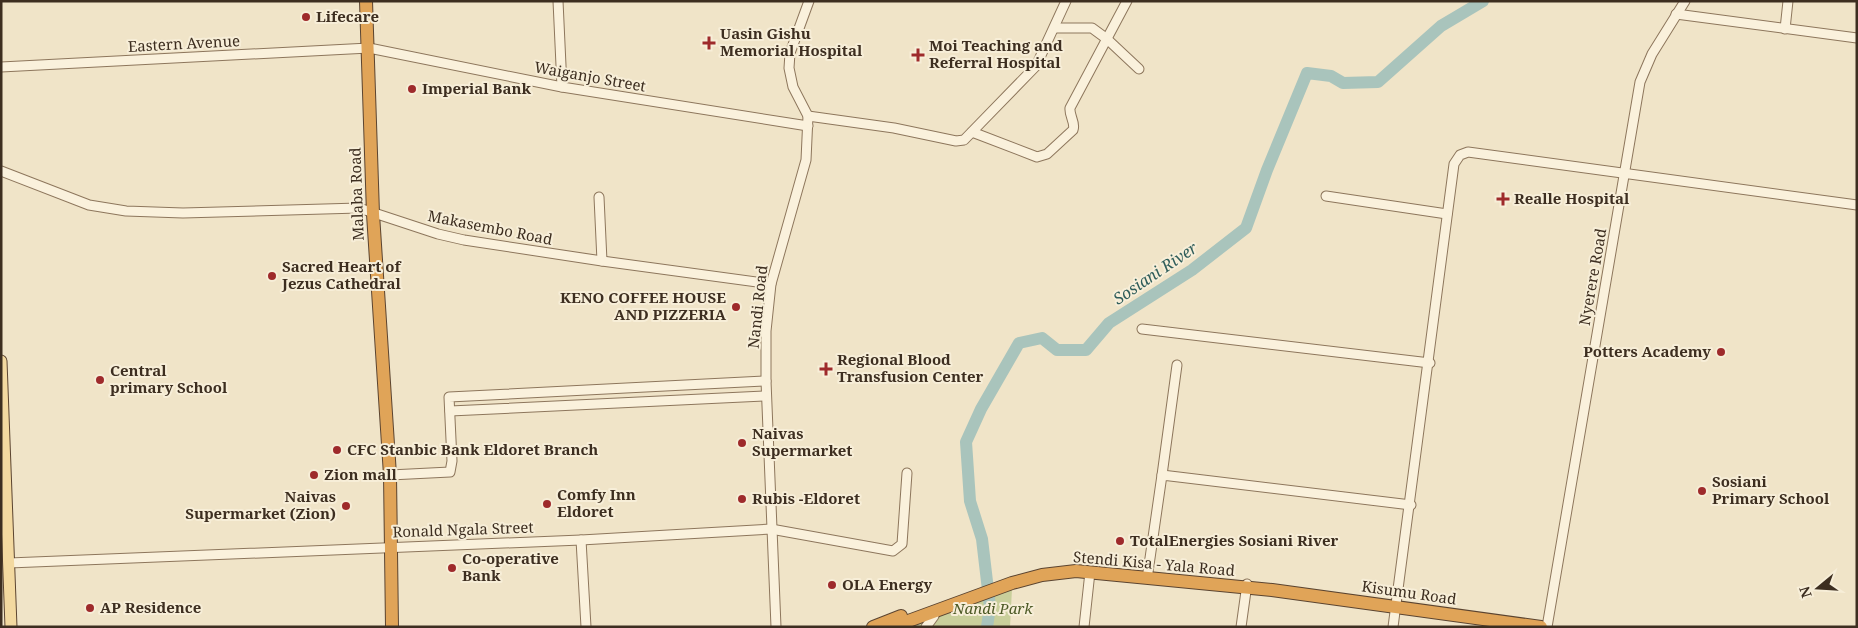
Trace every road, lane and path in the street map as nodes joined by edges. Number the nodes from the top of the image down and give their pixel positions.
1 (366, 1) edge
2 (558, 1) edge
3 (809, 1) edge
4 (1066, 1) edge
5 (1127, 1) edge
6 (1685, 1) edge
7 (1788, 1) edge
8 (1676, 14) junction
9 (1055, 28) junction
10 (1785, 29) junction
11 (1107, 38) junction
12 (1857, 38) edge
13 (369, 48) junction
14 (1, 67) edge
15 (1139, 68) dead end
16 (562, 87) junction
17 (808, 116) junction
18 (808, 126) junction
19 (972, 132) junction
20 (1, 171) edge
21 (1626, 172) junction
22 (1326, 196) dead end
23 (599, 197) dead end
24 (1857, 205) edge
25 (373, 214) junction
26 (1447, 214) junction
27 (602, 262) junction
28 (771, 284) junction
29 (1142, 329) dead end
30 (1, 362) edge
31 (1430, 363) junction
32 (1177, 365) dead end
33 (766, 380) junction
34 (766, 396) junction
35 (450, 411) junction
36 (3, 428) edge
37 (907, 473) dead end
38 (390, 475) junction
39 (1162, 475) junction
40 (1411, 505) junction
41 (5, 528) edge
42 (771, 529) junction
43 (581, 540) junction
44 (392, 543) junction
45 (9, 563) junction
46 (1090, 572) junction
47 (1148, 572) junction
48 (999, 584) junction
49 (1247, 587) junction
50 (1272, 590) joint
51 (976, 592) junction
52 (1397, 608) junction
53 (933, 611) junction
54 (11, 627) edge
55 (392, 627) edge
56 (399, 627) edge
57 (586, 627) edge
58 (776, 627) edge
59 (873, 627) edge
60 (892, 627) edge
61 (926, 627) edge
62 (1084, 627) edge
63 (1241, 627) edge
64 (1394, 627) edge
65 (1541, 627) edge
66 (1547, 627) edge

1 - 13 highway, Malaba Road
2 - 16 street
3 - 17 street, Nandi Road
4 - 9 street
5 - 11 street
6 - 8 street, Nyerere Road
7 - 10 street
8 - 10 street
8 - 21 street, Nyerere Road
9 - 11 street
9 - 19 street
10 - 12 street
11 - 15 street
11 - 19 street
13 - 14 street, Eastern Avenue
13 - 16 street, Waiganjo Street
13 - 25 highway, Malaba Road
16 - 18 street, Waiganjo Street
17 - 18 street, Nandi Road
17 - 19 street
18 - 28 street, Nandi Road
20 - 25 street, Makasembo Road
21 - 24 street
21 - 26 street
21 - 66 street, Nyerere Road
22 - 26 street
23 - 27 street
25 - 27 street, Makasembo Road
25 - 38 highway, Malaba Road
26 - 31 street
27 - 28 street, Makasembo Road
28 - 33 street, Nandi Road
29 - 31 street
30 - 36 main road
31 - 40 street
32 - 39 street
33 - 34 street, Nandi Road
33 - 35 street
34 - 35 street
34 - 42 street, Nandi Road
35 - 38 street
36 - 41 main road
37 - 42 street, Ronald Ngala Street
38 - 44 highway, Malaba Road
39 - 40 street
39 - 47 street
40 - 52 street
41 - 45 main road
42 - 43 street, Ronald Ngala Street
42 - 58 street, Nandi Road
43 - 44 street, Ronald Ngala Street
43 - 57 street
44 - 45 street, Ronald Ngala Street
44 - 55 highway, Malaba Road
44 - 56 highway, Malaba Road
45 - 54 main road
46 - 48 highway, Stendi Kisa - Yala Road
46 - 49 highway, Stendi Kisa - Yala Road
46 - 62 street
47 - 48 highway
47 - 49 highway
48 - 51 highway, Stendi Kisa - Yala Road
49 - 50 highway, Stendi Kisa - Yala Road
49 - 63 street
50 - 52 highway, Kisumu Road
51 - 53 highway
51 - 59 highway, Stendi Kisa - Yala Road
52 - 64 street
52 - 65 highway, Kisumu Road
53 - 60 highway
53 - 61 street

